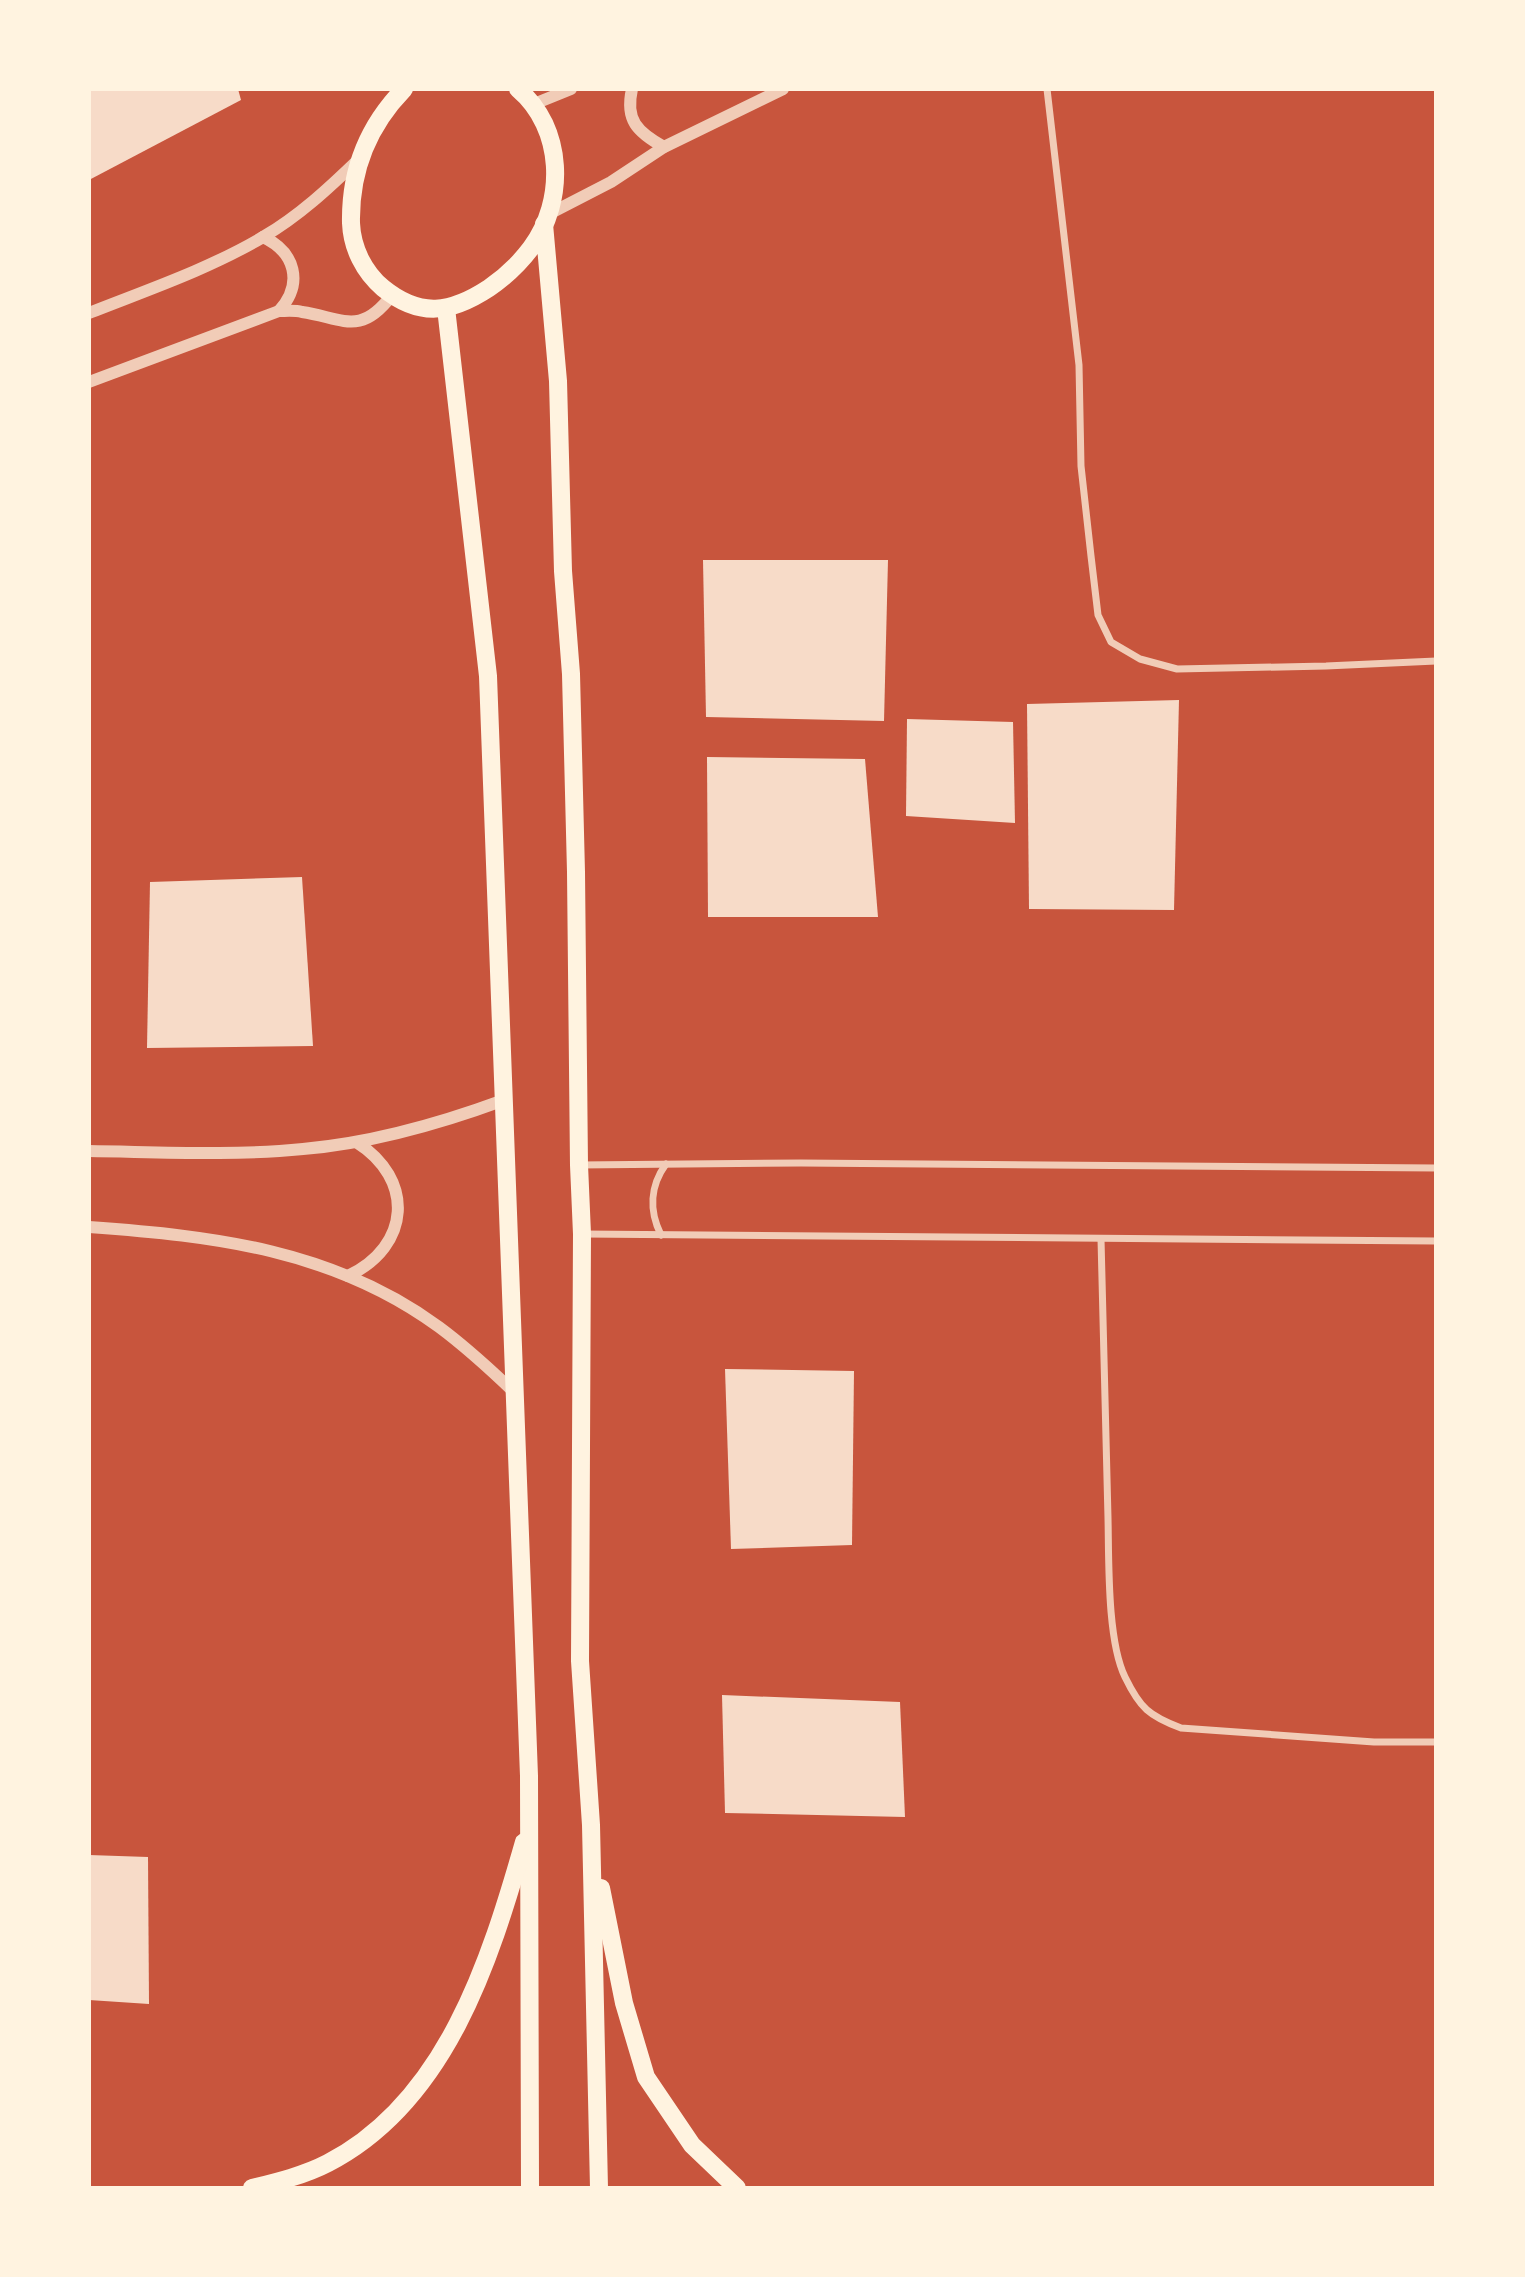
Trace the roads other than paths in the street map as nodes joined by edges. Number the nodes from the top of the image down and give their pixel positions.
1 (404, 89) edge
2 (519, 89) edge
3 (571, 89) edge
4 (632, 89) edge
5 (783, 89) edge
6 (1047, 89) edge
7 (390, 97) edge
8 (534, 104) junction
9 (664, 146) junction
10 (359, 159) junction
11 (546, 219) junction
12 (263, 237) junction
13 (392, 295) junction
14 (446, 308) junction
15 (279, 311) junction
16 (89, 313) edge
17 (89, 382) edge
18 (1436, 661) edge
19 (504, 1100) junction
20 (356, 1142) junction
21 (89, 1150) edge
22 (666, 1164) junction
23 (579, 1165) junction
24 (1436, 1168) edge
25 (89, 1227) edge
26 (582, 1234) junction
27 (661, 1235) junction
28 (1101, 1239) junction
29 (1436, 1241) edge
30 (348, 1276) junction
31 (515, 1393) junction
32 (1436, 1742) edge
33 (529, 1822) junction
34 (591, 1825) junction
35 (252, 2188) edge
36 (530, 2188) edge
37 (599, 2188) edge
38 (737, 2188) edge

1 - 7 main road
2 - 8 main road
3 - 8 street
4 - 9 street
5 - 9 street
6 - 18 street
7 - 10 main road
8 - 11 main road
9 - 11 street
10 - 12 street
10 - 13 main road
11 - 14 main road
11 - 23 main road
12 - 15 street
12 - 16 street
13 - 14 main road
13 - 15 street
14 - 19 main road
15 - 17 street
19 - 20 street
19 - 31 main road
20 - 21 street
20 - 30 street
22 - 23 street
22 - 24 street
22 - 27 street
23 - 26 main road
25 - 30 street
26 - 27 street
26 - 34 main road
27 - 28 street
28 - 29 street
28 - 32 street
30 - 31 street
31 - 33 main road
33 - 35 main road
33 - 36 main road
34 - 37 main road
34 - 38 main road

